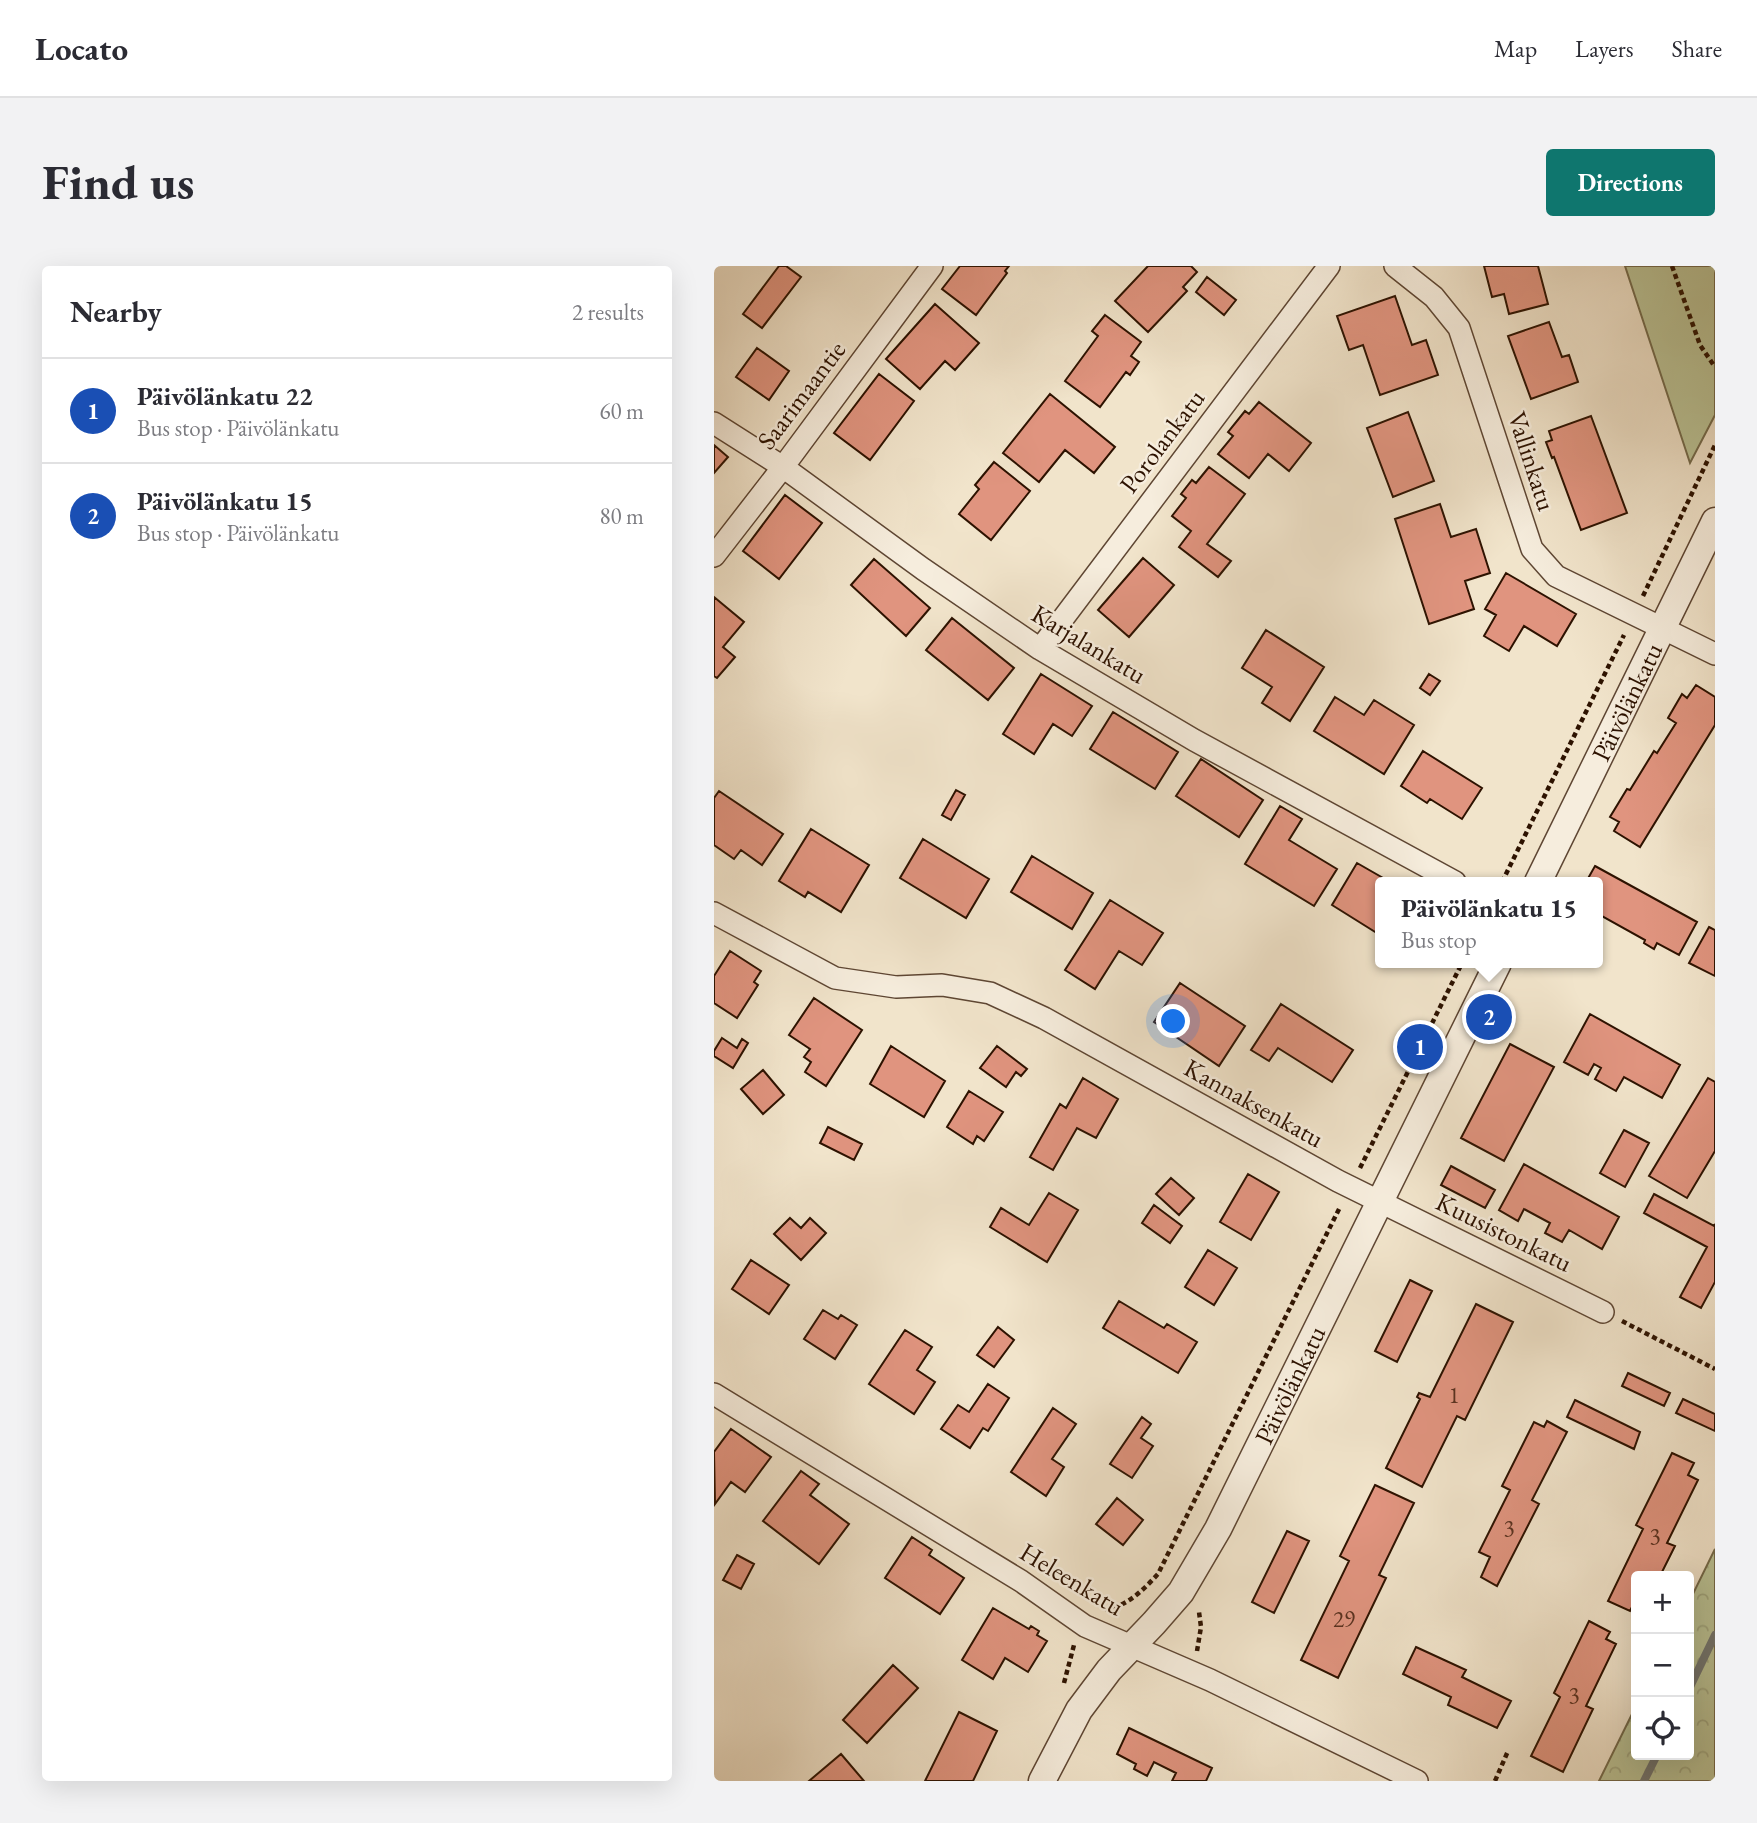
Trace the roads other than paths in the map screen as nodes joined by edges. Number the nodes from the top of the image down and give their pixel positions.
1 (932, 266) edge
2 (1329, 266) edge
3 (1395, 266) edge
4 (714, 423) edge
5 (783, 467) junction
6 (1715, 521) edge
7 (714, 556) edge
8 (1664, 628) junction
9 (1040, 649) junction
10 (1715, 654) edge
11 (1446, 877) edge
12 (1540, 877) edge
13 (714, 913) edge
14 (1496, 968) edge
15 (1380, 1202) junction
16 (1604, 1312) road end
17 (714, 1394) edge
18 (1133, 1646) junction
19 (1042, 1781) edge
20 (1416, 1781) edge

1 - 5 street, Saarimaantie
2 - 9 street, Porolankatu
3 - 8 street, Vallinkatu
4 - 5 street, Karjalankatu
5 - 7 street, Saarimaantie
5 - 9 street, Karjalankatu
6 - 8 street, Päivölänkatu
8 - 10 street, Vallinkatu
8 - 12 street, Päivölänkatu
9 - 11 street, Karjalankatu
13 - 15 street, Kannaksenkatu
14 - 15 street, Päivölänkatu
15 - 16 street, Kuusistonkatu
15 - 18 street, Päivölänkatu
17 - 18 street, Heleenkatu
18 - 19 street, Päivölänkatu
18 - 20 street, Heleenkatu

